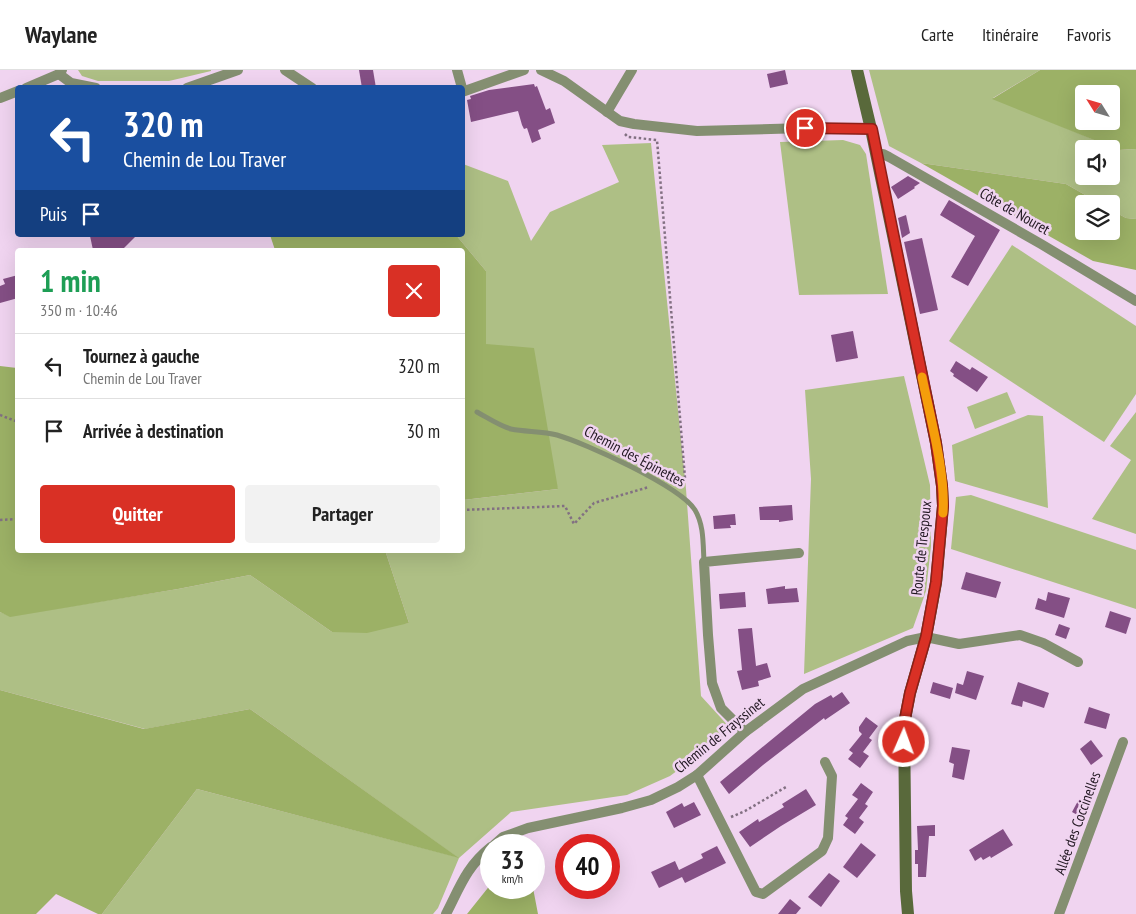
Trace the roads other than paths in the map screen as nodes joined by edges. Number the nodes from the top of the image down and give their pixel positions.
1 (238, 70) edge
2 (285, 70) edge
3 (457, 70) edge
4 (524, 70) edge
5 (541, 70) edge
6 (632, 70) edge
7 (857, 70) edge
8 (61, 72) edge
9 (33, 85) edge
10 (81, 85) edge
11 (195, 85) edge
12 (308, 85) edge
13 (462, 85) edge
14 (465, 89) edge
15 (15, 92) edge
16 (0, 98) edge
17 (607, 112) junction
18 (872, 129) junction
19 (876, 154) junction
20 (1136, 300) edge
21 (477, 412) dead end
22 (799, 553) dead end
23 (704, 562) junction
24 (926, 637) junction
25 (1078, 662) dead end
26 (745, 732) junction
27 (1123, 742) dead end
28 (825, 762) dead end
29 (696, 775) junction
30 (511, 834) edge
31 (480, 856) edge
32 (446, 914) edge
33 (908, 914) edge
34 (1060, 914) edge

1 - 11 street
2 - 12 street
3 - 13 street
4 - 14 street
5 - 17 street
6 - 17 street
7 - 18 street, Route de Trespoux
8 - 9 street
8 - 10 street
15 - 16 street
17 - 18 street
18 - 19 street, Route de Trespoux
19 - 20 street, Côte de Nouret
19 - 24 street, Route de Trespoux
21 - 23 lane, Chemin des Épinettes
22 - 23 street
23 - 26 street, Chemin des Épinettes
24 - 25 street
24 - 26 street, Chemin de Frayssinet
24 - 33 street, Route de Trespoux
26 - 29 street, Chemin de Frayssinet
27 - 34 street, Allée des Coccinelles
28 - 29 street
29 - 30 street, Chemin de Frayssinet
31 - 32 street, Chemin de Frayssinet

